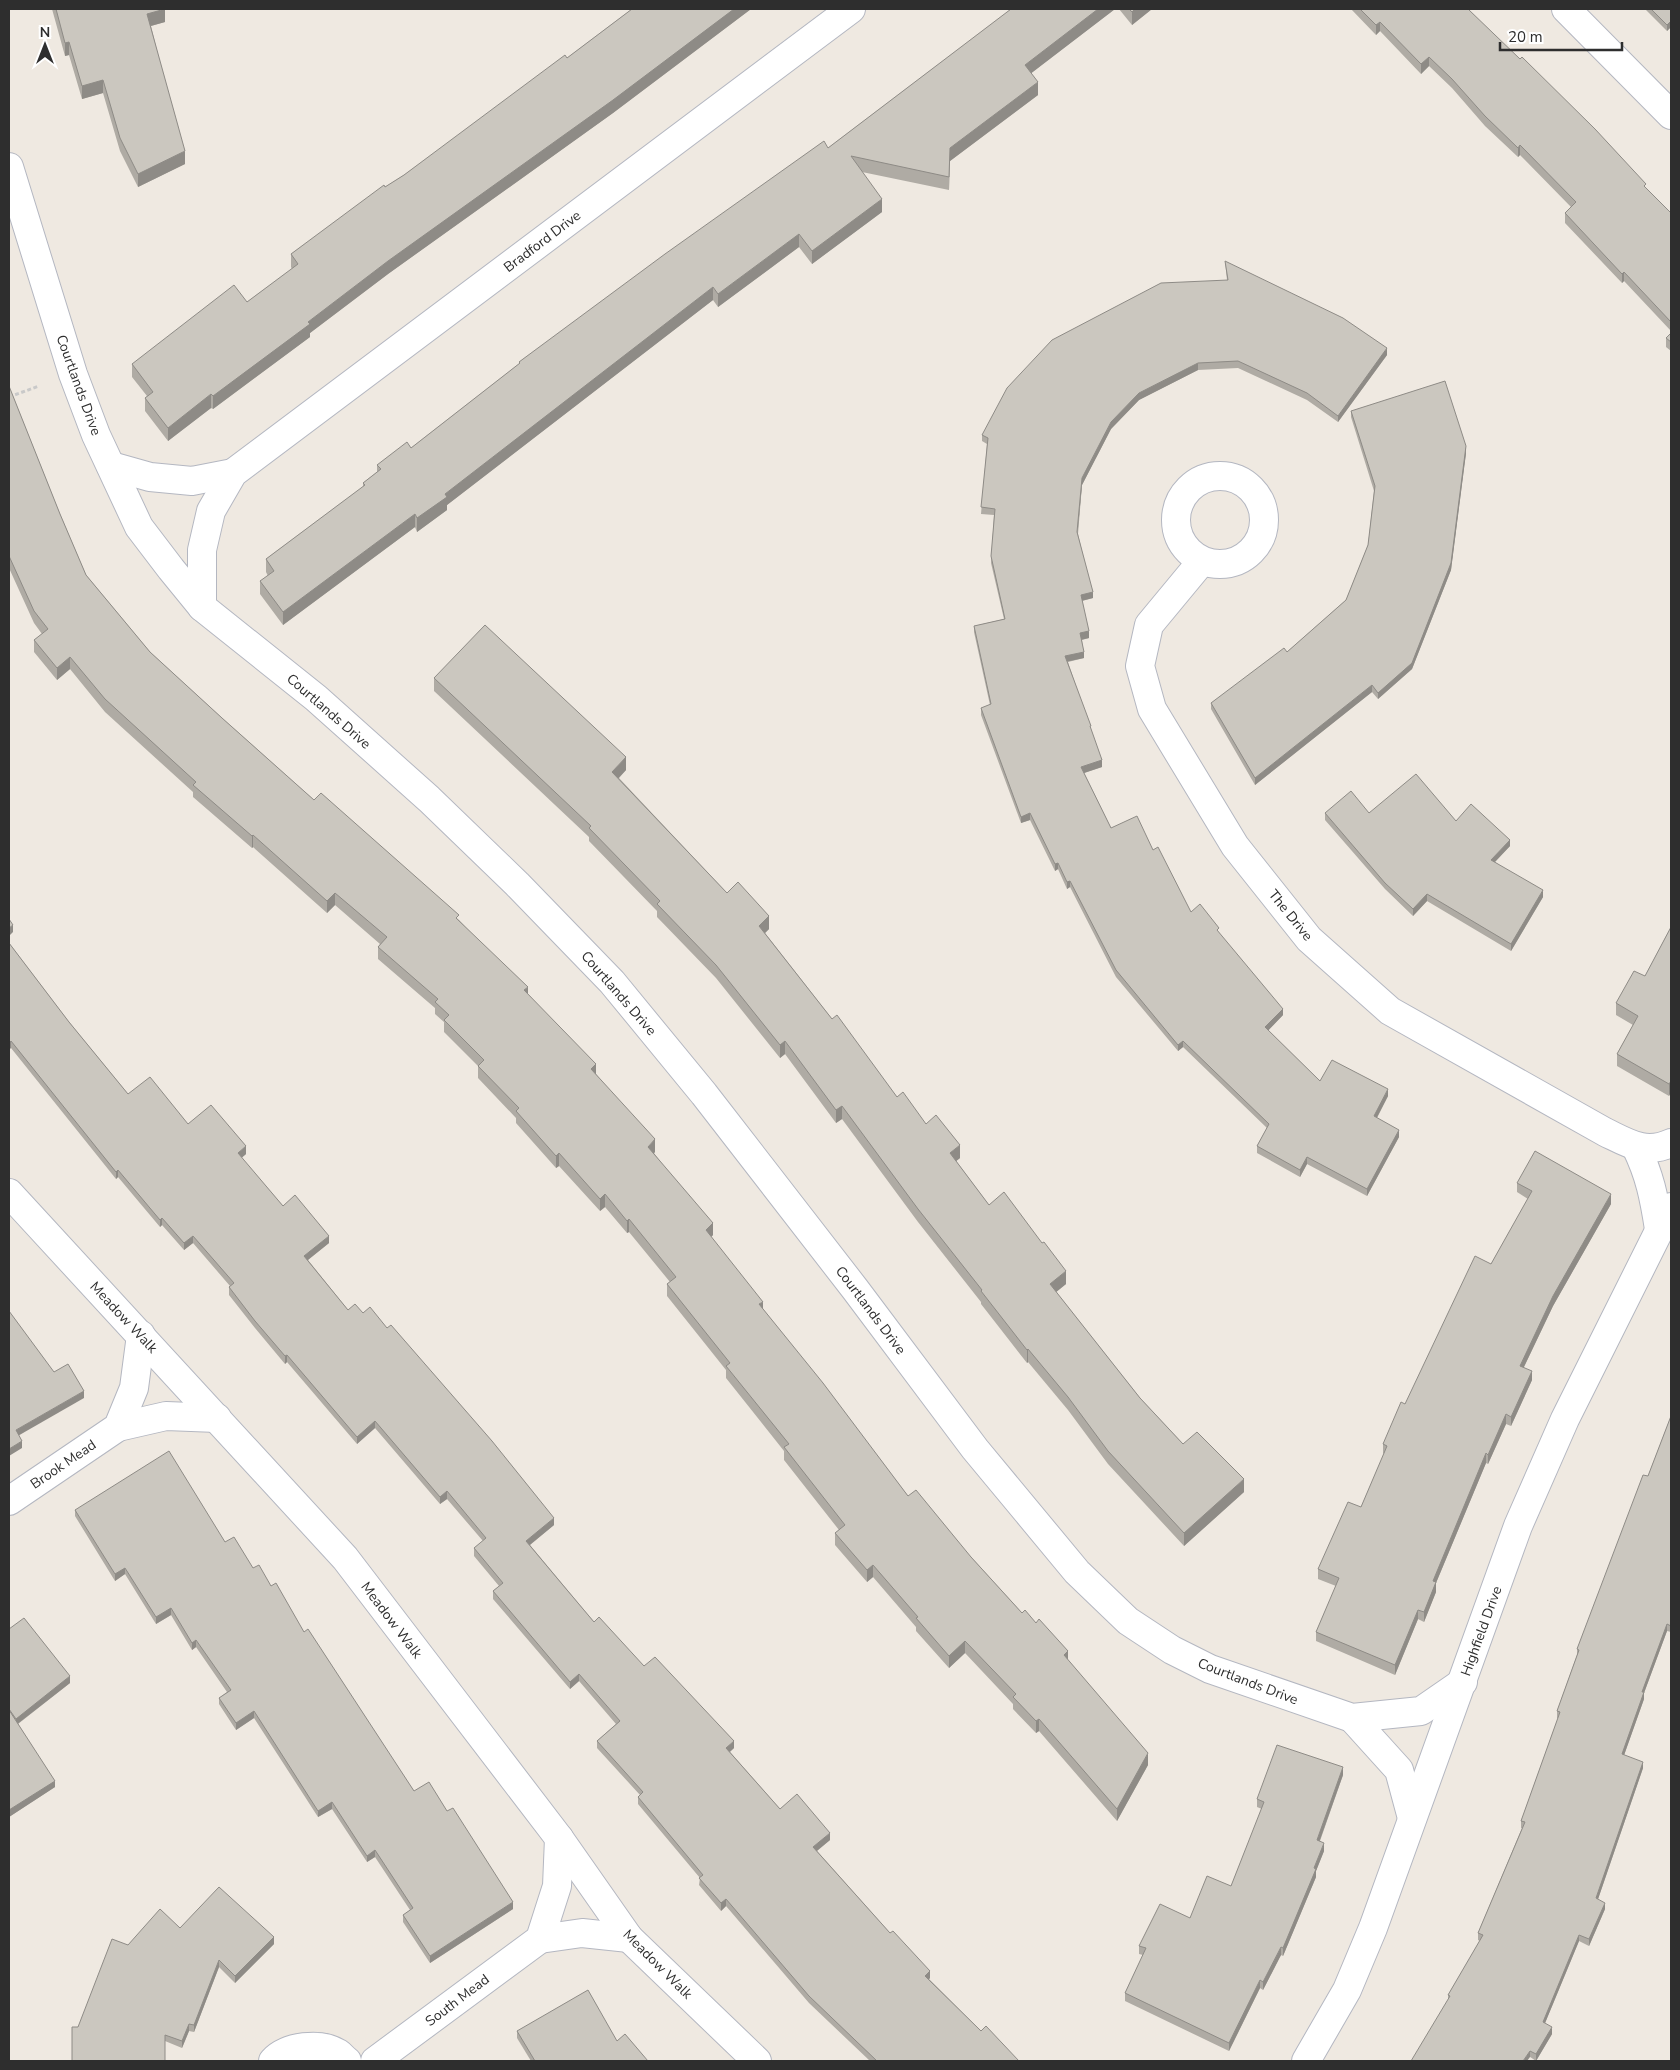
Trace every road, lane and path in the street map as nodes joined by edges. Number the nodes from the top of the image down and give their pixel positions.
1 (851, 9) edge
2 (1566, 9) edge
3 (1671, 114) edge
4 (9, 167) edge
5 (111, 466) junction
6 (233, 473) junction
7 (1202, 561) dead end
8 (202, 607) junction
9 (1671, 1144) edge
10 (1636, 1147) junction
11 (9, 1193) edge
12 (1665, 1218) edge
13 (141, 1335) junction
14 (216, 1418) junction
15 (118, 1427) junction
16 (9, 1501) edge
17 (1463, 1682) junction
18 (1352, 1718) junction
19 (1412, 1818) junction
20 (559, 1838) junction
21 (629, 1938) junction
22 (540, 1939) junction
23 (273, 2061) edge
24 (347, 2061) edge
25 (375, 2061) edge
26 (757, 2061) edge
27 (1306, 2061) edge

1 - 6 street, Bradford Drive
2 - 3 street
4 - 5 street, Courtlands Drive
5 - 6 street, Bradford Drive
5 - 8 street, Courtlands Drive
6 - 8 street, Bradford Drive
7 - 10 street, The Drive
8 - 18 street, Courtlands Drive
9 - 10 street, The Drive
10 - 12 street
11 - 13 street, Meadow Walk
12 - 17 street, Highfield Drive
13 - 14 street, Meadow Walk
13 - 15 street
14 - 15 street, Brook Mead
14 - 20 street, Meadow Walk
15 - 16 street, Brook Mead
17 - 18 street, Courtlands Drive
17 - 19 street, Highfield Drive
18 - 19 street, Courtlands Drive
19 - 27 street, Highfield Drive
20 - 21 street, Meadow Walk
20 - 22 street
21 - 22 street, South Mead
21 - 26 street, Meadow Walk
22 - 25 street, South Mead
23 - 24 street

